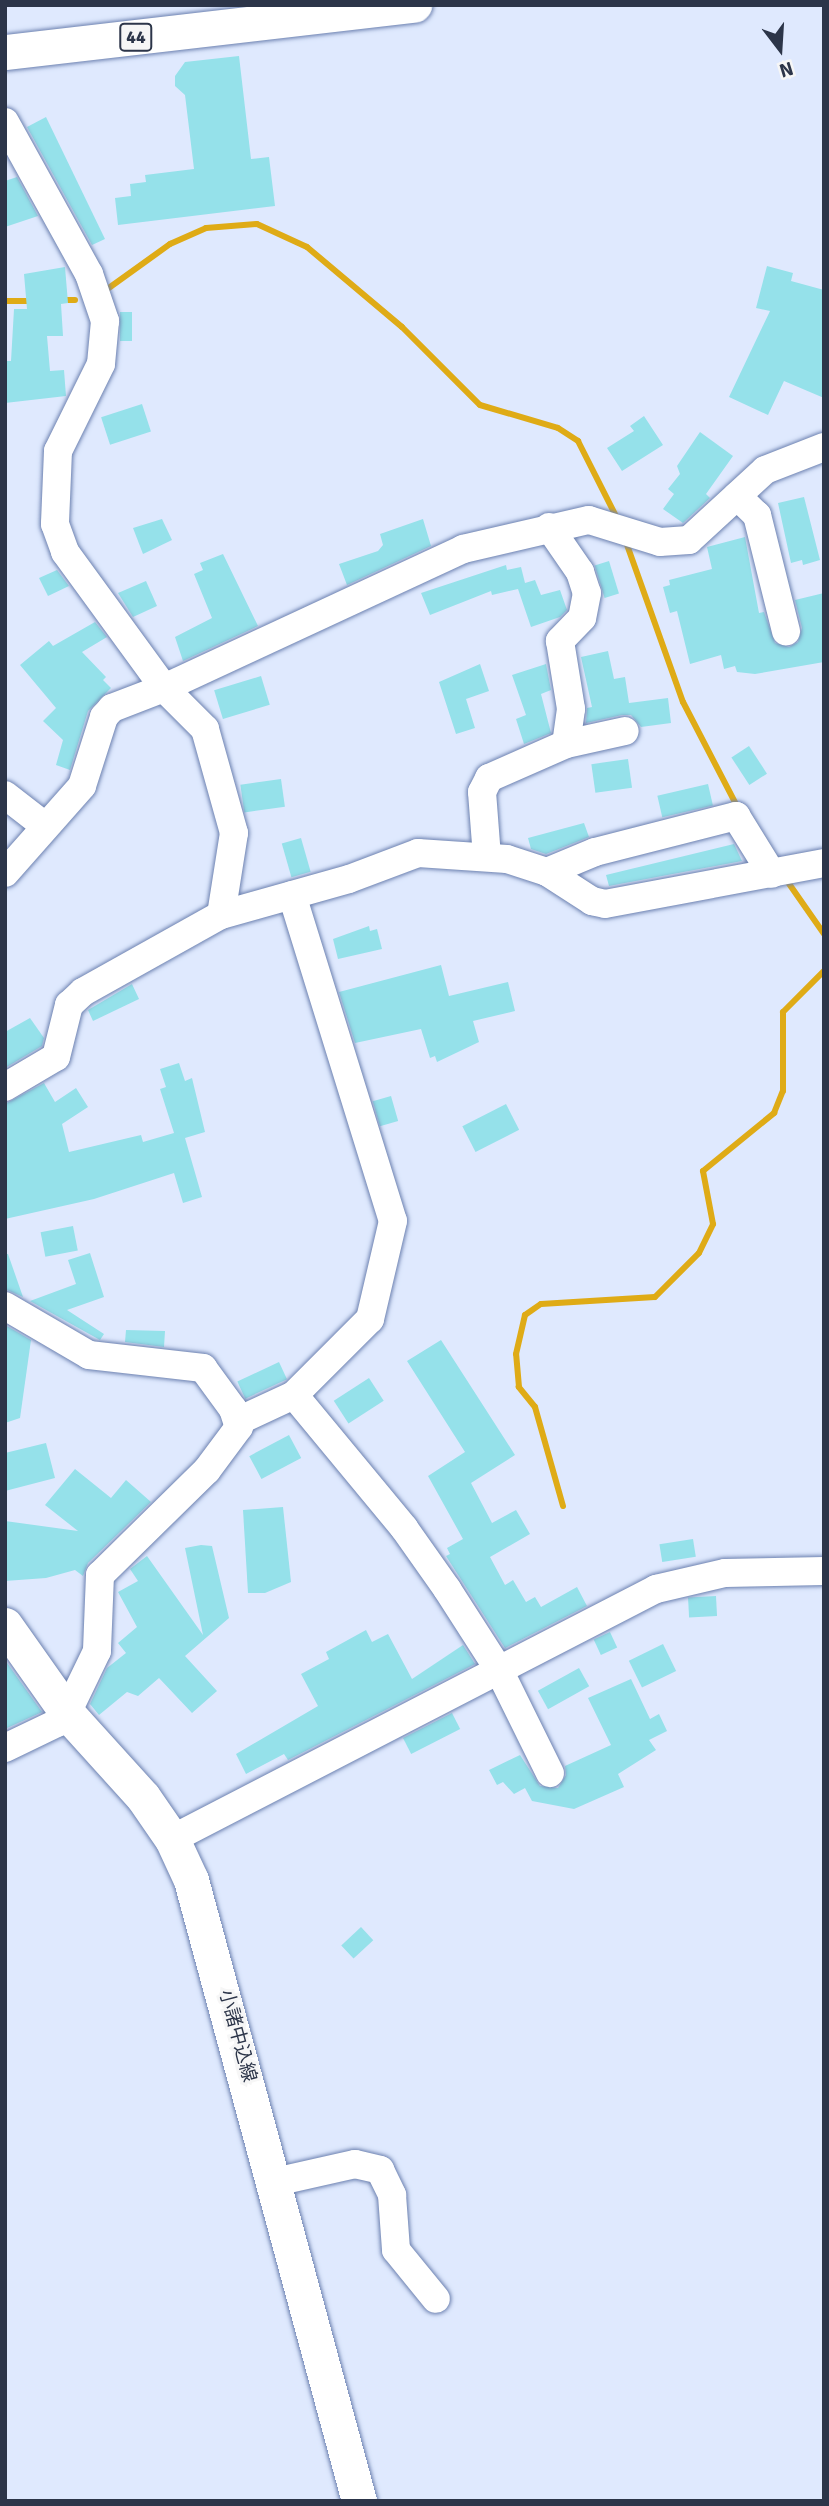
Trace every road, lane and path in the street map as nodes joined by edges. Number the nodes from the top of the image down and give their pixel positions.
1 (414, 5) edge
2 (5, 52) edge
3 (5, 121) edge
4 (824, 447) edge
5 (737, 496) junction
6 (550, 527) junction
7 (786, 631) dead end
8 (164, 688) junction
9 (625, 731) dead end
10 (566, 744) junction
11 (5, 795) edge
12 (44, 826) junction
13 (487, 857) junction
14 (824, 863) edge
15 (547, 872) junction
16 (5, 873) edge
17 (777, 873) junction
18 (292, 895) junction
19 (221, 915) junction
20 (5, 1087) edge
21 (5, 1306) edge
22 (294, 1395) junction
23 (238, 1421) junction
24 (824, 1572) edge
25 (5, 1625) edge
26 (499, 1670) junction
27 (66, 1713) junction
28 (5, 1748) edge
29 (550, 1773) dead end
30 (172, 1839) junction
31 (275, 2182) junction
32 (436, 2299) dead end
33 (359, 2501) edge

1 - 2 main road, 44
3 - 8 street
4 - 5 street
5 - 6 street
5 - 7 street
6 - 8 street
6 - 10 street
8 - 12 street
8 - 19 street
9 - 10 street
10 - 13 street
11 - 12 street
12 - 16 street
13 - 15 street
13 - 18 street
14 - 17 street
15 - 17 street
15 - 17 street
18 - 19 street
18 - 22 street
19 - 20 street
21 - 23 street
22 - 23 street
22 - 26 street
23 - 27 street
24 - 26 street
25 - 27 main road, 小諸中込線
26 - 29 street
26 - 30 street
27 - 28 street
27 - 30 main road, 小諸中込線
30 - 31 main road, 小諸中込線
31 - 32 street
31 - 33 main road, 小諸中込線

